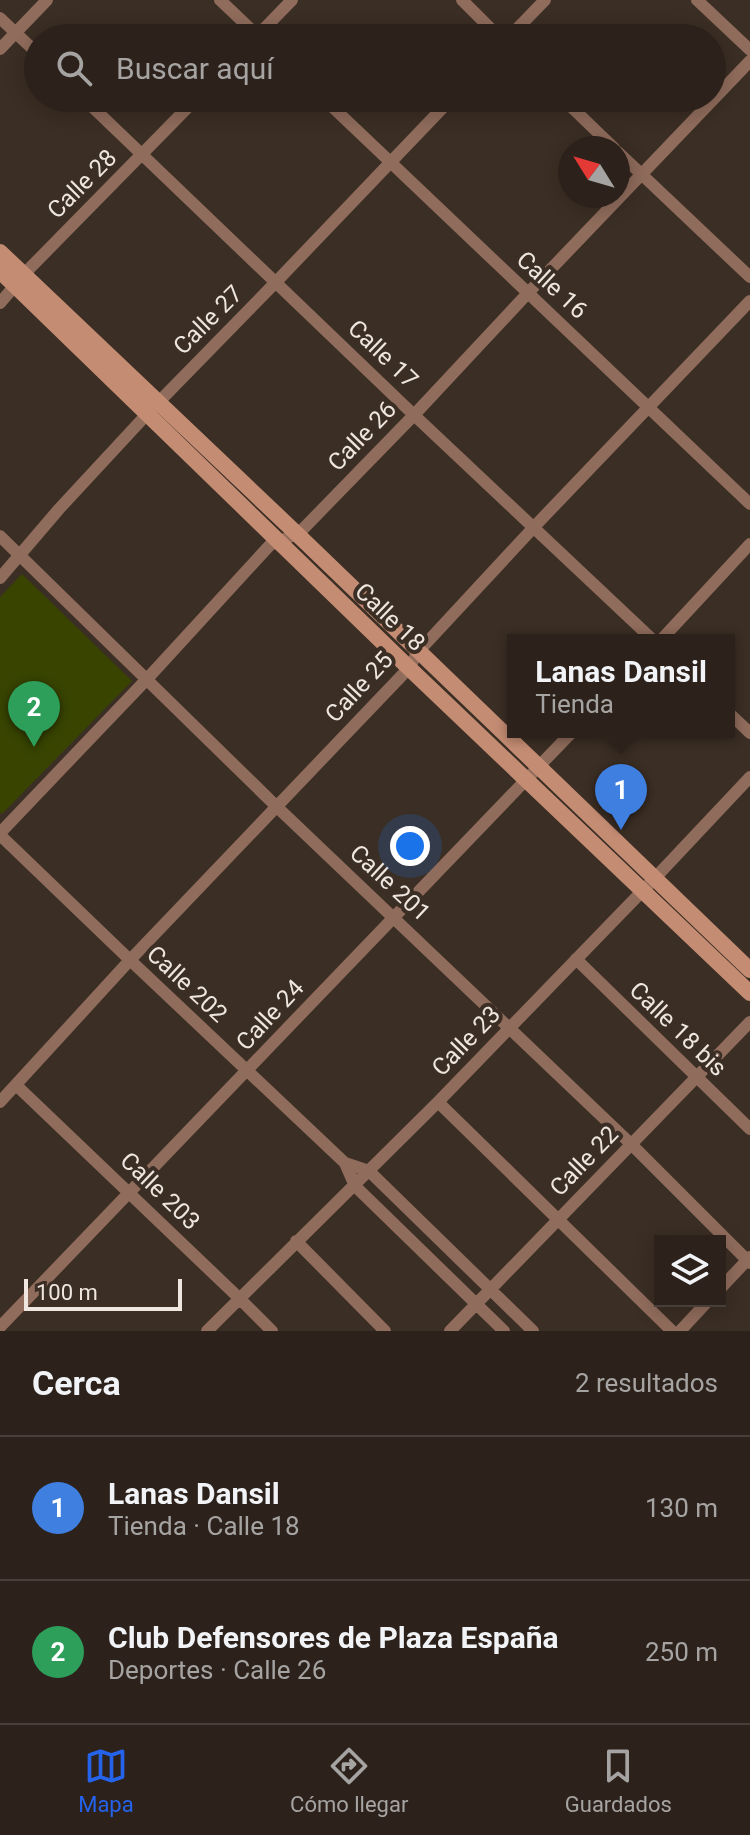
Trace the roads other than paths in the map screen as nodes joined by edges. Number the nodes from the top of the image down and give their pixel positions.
1 (47, 0) edge
2 (220, 0) edge
3 (292, 0) edge
4 (462, 0) edge
5 (545, 0) edge
6 (697, 0) edge
7 (0, 18) edge
8 (245, 24) edge
9 (270, 24) edge
10 (486, 24) edge
11 (522, 24) edge
12 (722, 24) edge
13 (726, 27) edge
14 (15, 32) junction
15 (24, 41) edge
16 (0, 49) edge
17 (750, 50) edge
18 (750, 61) edge
19 (726, 86) edge
20 (97, 112) edge
21 (183, 112) edge
22 (338, 112) edge
23 (439, 112) edge
24 (577, 112) edge
25 (701, 112) edge
26 (601, 136) edge
27 (142, 155) junction
28 (391, 162) junction
29 (630, 163) edge
30 (642, 174) junction
31 (0, 252) edge
32 (0, 271) edge
33 (750, 277) edge
34 (19, 280) junction
35 (276, 282) junction
36 (528, 293) junction
37 (750, 301) edge
38 (0, 303) edge
39 (649, 406) junction
40 (153, 408) junction
41 (414, 415) junction
42 (750, 504) edge
43 (534, 527) junction
44 (297, 534) junction
45 (0, 536) edge
46 (277, 541) junction
47 (750, 544) edge
48 (20, 554) junction
49 (0, 578) edge
50 (647, 634) edge
51 (667, 634) edge
52 (418, 652) junction
53 (409, 668) junction
54 (147, 679) junction
55 (735, 719) edge
56 (750, 733) edge
57 (507, 737) edge
58 (508, 738) edge
59 (566, 738) edge
60 (538, 767) junction
61 (750, 777) edge
62 (526, 781) junction
63 (277, 807) junction
64 (0, 834) edge
65 (655, 878) junction
66 (642, 890) junction
67 (393, 917) junction
68 (576, 959) junction
69 (130, 960) junction
70 (750, 970) edge
71 (750, 993) edge
72 (750, 1022) edge
73 (510, 1027) junction
74 (247, 1071) junction
75 (696, 1077) junction
76 (16, 1085) junction
77 (0, 1102) edge
78 (438, 1102) junction
79 (750, 1129) edge
80 (631, 1144) junction
81 (345, 1163) junction
82 (369, 1171) junction
83 (355, 1186) junction
84 (128, 1192) junction
85 (558, 1219) junction
86 (296, 1241) junction
87 (749, 1260) edge
88 (726, 1283) edge
89 (491, 1289) junction
90 (239, 1298) junction
91 (476, 1304) junction
92 (702, 1307) edge
93 (0, 1327) edge
94 (207, 1331) edge
95 (272, 1331) edge
96 (385, 1331) edge
97 (450, 1331) edge
98 (504, 1331) edge
99 (533, 1331) edge
100 (672, 1331) edge
101 (680, 1331) edge

1 - 14 street
2 - 8 street
3 - 9 street
4 - 10 street
5 - 11 street
6 - 12 street
7 - 14 street
13 - 17 street
14 - 15 street
14 - 16 street
18 - 19 street, Calle 26
20 - 27 street, Calle 17
21 - 27 street, Calle 28
22 - 28 street, Calle 16
23 - 28 street, Calle 27
24 - 26 street
25 - 30 street, Calle 26
27 - 34 street, Calle 28
27 - 35 street, Calle 17
28 - 35 street, Calle 27
28 - 36 street, Calle 16
29 - 30 street
30 - 33 street
30 - 36 street, Calle 26
31 - 34 street, Calle 18
32 - 34 street, Calle 18
34 - 38 street, Calle 28
34 - 40 street, Calle 18
35 - 40 street, Calle 27
35 - 41 street, Calle 17
36 - 39 street, Calle 16
36 - 41 street, Calle 26
37 - 39 street, Calle 25
39 - 42 street, Calle 16
39 - 43 street, Calle 25
40 - 44 street, Calle 18
40 - 46 street, Calle 18
40 - 48 street, Calle 27
41 - 43 street, Calle 17
41 - 44 street, Calle 26
43 - 50 street, Calle 17
43 - 52 street, Calle 25
44 - 46 street, Calle 26
44 - 52 street, Calle 18
45 - 48 street, Calle 201
46 - 53 street, Calle 18
46 - 54 street, Calle 26
47 - 51 street
48 - 49 street, Calle 27
48 - 54 street, Calle 201
52 - 53 street, Calle 25
52 - 57 street, Calle 18
53 - 62 street, Calle 18
53 - 63 street, Calle 25
54 - 63 street, Calle 201
54 - 64 street, Calle 26
55 - 56 street
58 - 60 street, Calle 18
59 - 60 street, Calle 24
60 - 62 street, Calle 24
60 - 65 street, Calle 18
61 - 65 street, Calle 23
62 - 66 street, Calle 18
62 - 67 street, Calle 24
63 - 67 street, Calle 201
63 - 69 street, Calle 25
64 - 69 street, Calle 202
65 - 66 street, Calle 23
65 - 70 street, Calle 18
66 - 68 street, Calle 23
66 - 71 street, Calle 18
67 - 73 street, Calle 201
67 - 74 street, Calle 24
68 - 73 street, Calle 23
68 - 75 street, Calle 18 bis
69 - 74 street, Calle 202
69 - 76 street, Calle 25
72 - 75 street, Calle 22
73 - 78 street, Calle 23
73 - 80 street, Calle 201
74 - 81 street, Calle 202
74 - 84 street, Calle 24
75 - 79 street, Calle 18 bis
75 - 80 street, Calle 22
76 - 77 street, Calle 25
76 - 84 street, Calle 203
78 - 82 street, Calle 23
78 - 85 street
80 - 85 street, Calle 22
80 - 87 street, Calle 201
81 - 82 street, Calle 202
81 - 83 street, Calle 202
82 - 83 street, Calle 23
82 - 89 street, Calle 202
83 - 86 street, Calle 23
83 - 91 street, Calle 202
84 - 90 street, Calle 203
84 - 93 street, Calle 24
85 - 89 street, Calle 22
85 - 100 street
86 - 90 street, Calle 23
86 - 96 street
87 - 88 street
89 - 91 street, Calle 22
89 - 99 street, Calle 202
90 - 94 street, Calle 23
90 - 95 street, Calle 203
91 - 97 street, Calle 22
91 - 98 street, Calle 202
92 - 101 street

